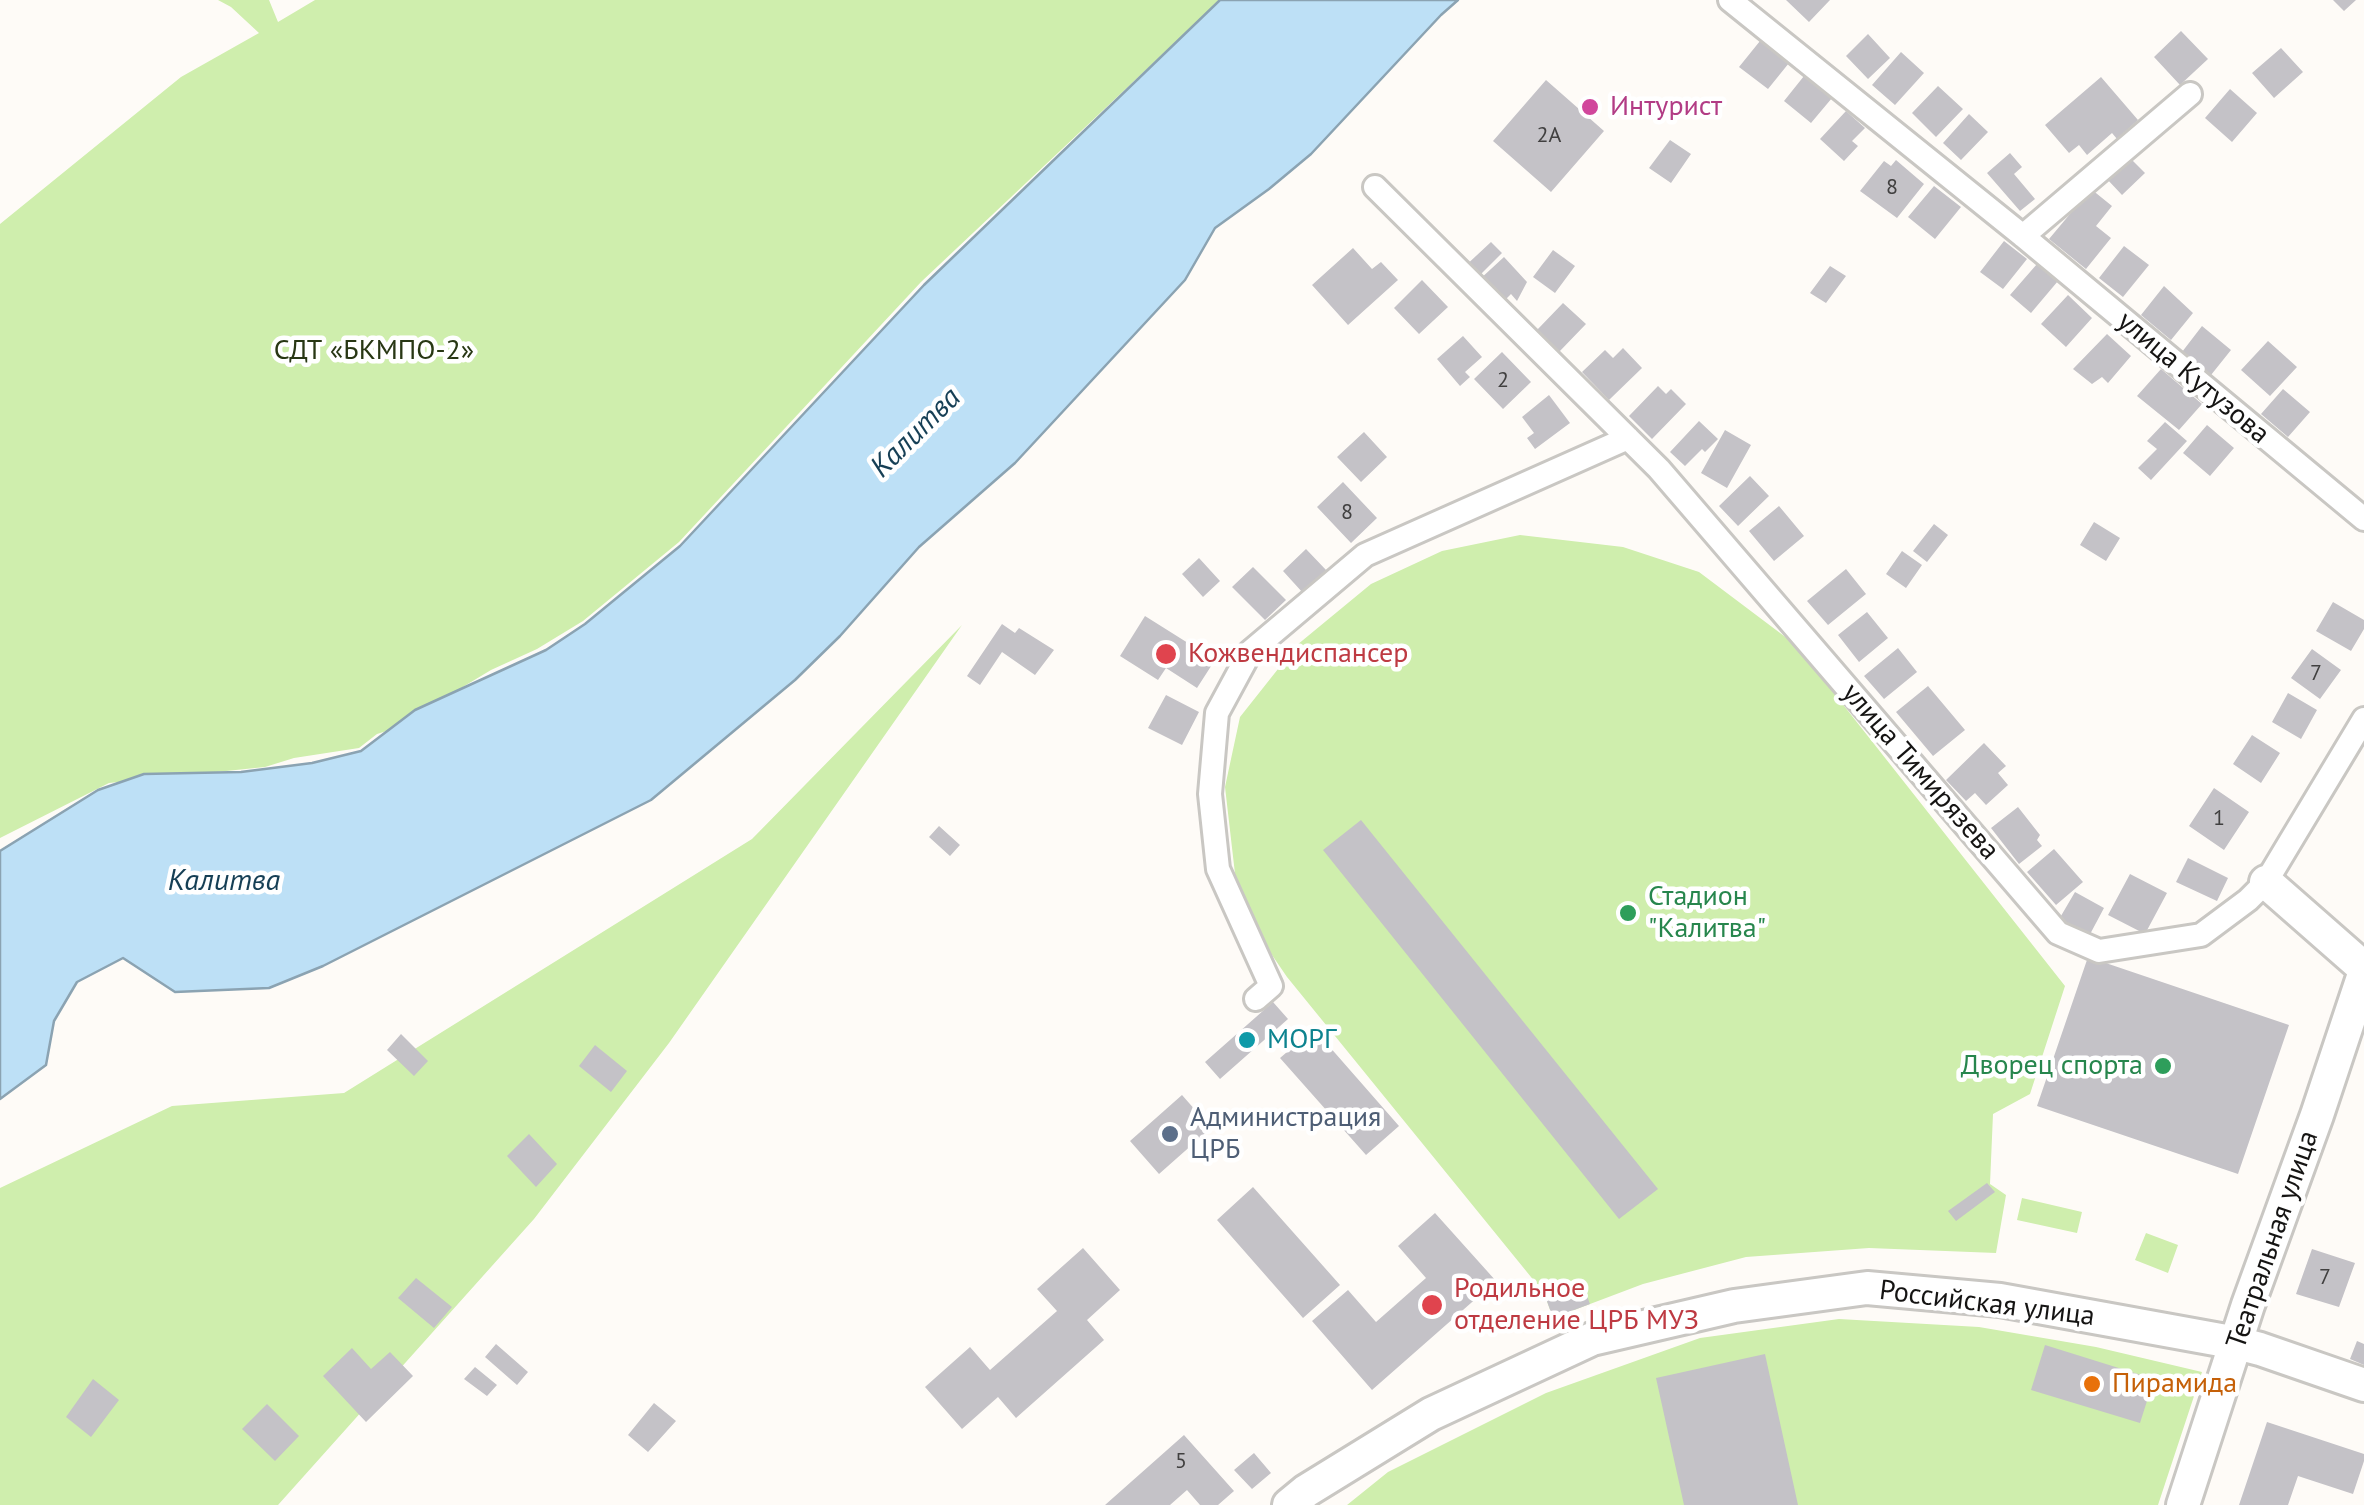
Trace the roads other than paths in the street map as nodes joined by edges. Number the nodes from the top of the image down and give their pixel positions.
1 (1730, 0) edge
2 (2190, 94) dead end
3 (1376, 187) dead end
4 (2022, 236) junction
5 (1628, 438) junction
6 (2364, 519) edge
7 (2364, 719) edge
8 (2266, 882) junction
9 (2364, 971) edge
10 (1256, 999) dead end
11 (2237, 1343) junction
12 (2364, 1385) edge
13 (1290, 1505) edge
14 (2183, 1505) edge

1 - 4 street, улица Кутузова
2 - 4 street
3 - 5 street, улица Тимирязева
4 - 6 street, улица Кутузова
5 - 8 street, улица Тимирязева
5 - 10 street
7 - 8 street, улица Тимирязева
8 - 9 street
9 - 11 street, Театральная улица
11 - 12 street, Российская улица
11 - 13 street, Российская улица
11 - 14 street, Театральная улица

